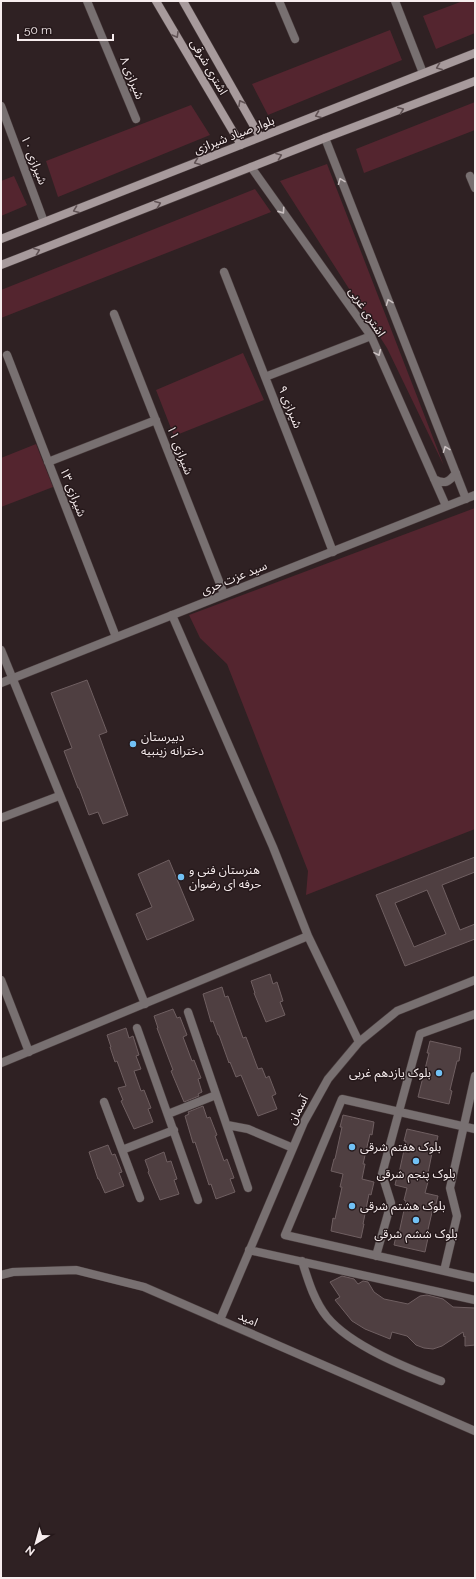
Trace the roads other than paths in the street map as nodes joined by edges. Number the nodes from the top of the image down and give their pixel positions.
1 (87, 1) edge
2 (156, 1) edge
3 (183, 1) edge
4 (279, 1) edge
5 (395, 1) edge
6 (295, 39) dead end
7 (475, 53) edge
8 (423, 73) junction
9 (475, 81) edge
10 (1, 106) edge
11 (136, 119) dead end
12 (260, 137) junction
13 (325, 138) junction
14 (241, 145) junction
15 (251, 167) junction
16 (470, 176) dead end
17 (475, 188) edge
18 (44, 222) junction
19 (1, 239) edge
20 (1, 265) edge
21 (224, 272) dead end
22 (114, 314) dead end
23 (371, 336) junction
24 (7, 355) dead end
25 (265, 377) junction
26 (156, 420) junction
27 (48, 462) junction
28 (456, 473) junction
29 (434, 479) junction
30 (475, 495) edge
31 (466, 499) junction
32 (446, 506) junction
33 (332, 552) junction
34 (224, 594) junction
35 (172, 615) junction
36 (116, 637) junction
37 (1, 650) edge
38 (12, 678) junction
39 (1, 682) edge
40 (60, 796) junction
41 (1, 818) edge
42 (308, 936) junction
43 (1, 980) edge
44 (475, 980) edge
45 (145, 1004) junction
46 (188, 1012) dead end
47 (475, 1014) edge
48 (137, 1028) dead end
49 (359, 1042) junction
50 (29, 1052) junction
51 (1, 1063) edge
52 (475, 1076) edge
53 (216, 1095) junction
54 (104, 1102) dead end
55 (399, 1112) junction
56 (168, 1114) junction
57 (227, 1125) junction
58 (464, 1126) junction
59 (475, 1129) edge
60 (174, 1130) junction
61 (293, 1148) junction
62 (122, 1150) junction
63 (248, 1188) dead end
64 (140, 1198) dead end
65 (198, 1200) dead end
66 (249, 1250) junction
67 (376, 1256) junction
68 (302, 1261) junction
69 (444, 1271) junction
70 (1, 1275) edge
71 (475, 1278) edge
72 (475, 1300) edge
73 (220, 1320) junction
74 (441, 1381) dead end
75 (475, 1431) edge

1 - 11 street, شیرازی ۸
2 -> 14 main road, اشتری شرقی
12 -> 3 main road, اشتری شرقی
4 - 6 street
5 - 8 street
7 -> 8 main road, بلوار صیاد شیرازی
8 -> 12 main road, بلوار صیاد شیرازی
13 -> 9 main road
10 - 18 street, شیرازی ۱۰
12 - 14 main road, بلوار صیاد شیرازی
15 -> 13 main road
28 -> 13 street, اشتری غربی
14 -> 18 main road, بلوار صیاد شیرازی
20 -> 15 main road
15 -> 23 street, اشتری غربی
16 - 17 street
18 - 19 main road, بلوار صیاد شیرازی
21 - 25 street, شیرازی ۹
22 - 26 street, شیرازی ۱۱
23 - 25 street
23 -> 29 street, اشتری غربی
24 - 27 street, شیرازی ۱۳
25 - 33 street, شیرازی ۹
26 - 27 street
26 - 34 street, شیرازی ۱۱
27 - 36 street, شیرازی ۱۳
28 - 29 street
28 - 31 street, اشتری غربی
29 - 32 street, اشتری غربی
30 - 31 street, سید عزت حری
31 - 32 street, سید عزت حری
32 - 33 street, سید عزت حری
33 - 34 street, سید عزت حری
34 - 35 street, سید عزت حری
35 - 36 street, سید عزت حری
35 - 42 street
36 - 38 street, سید عزت حری
37 - 38 street
38 - 39 street, سید عزت حری
38 - 40 street
40 - 41 street
40 - 45 street
42 - 45 street
42 - 49 street
43 - 50 street
44 - 49 street, آسمان
45 - 50 street
46 - 53 street
47 - 55 street
48 - 56 street
49 - 61 street, آسمان
50 - 51 street
52 - 58 street
53 - 56 street
53 - 57 street
54 - 62 street
55 - 58 street
55 - 67 street
55 - 67 street
56 - 60 street
57 - 61 street
57 - 63 street
58 - 59 street
58 - 69 street
60 - 62 street
60 - 65 street
61 - 66 street, آسمان
62 - 64 street
66 - 68 street
66 - 73 street, آسمان
67 - 69 street
68 - 72 street
68 - 74 street
69 - 71 street
70 - 73 street, امید
73 - 75 street, امید

